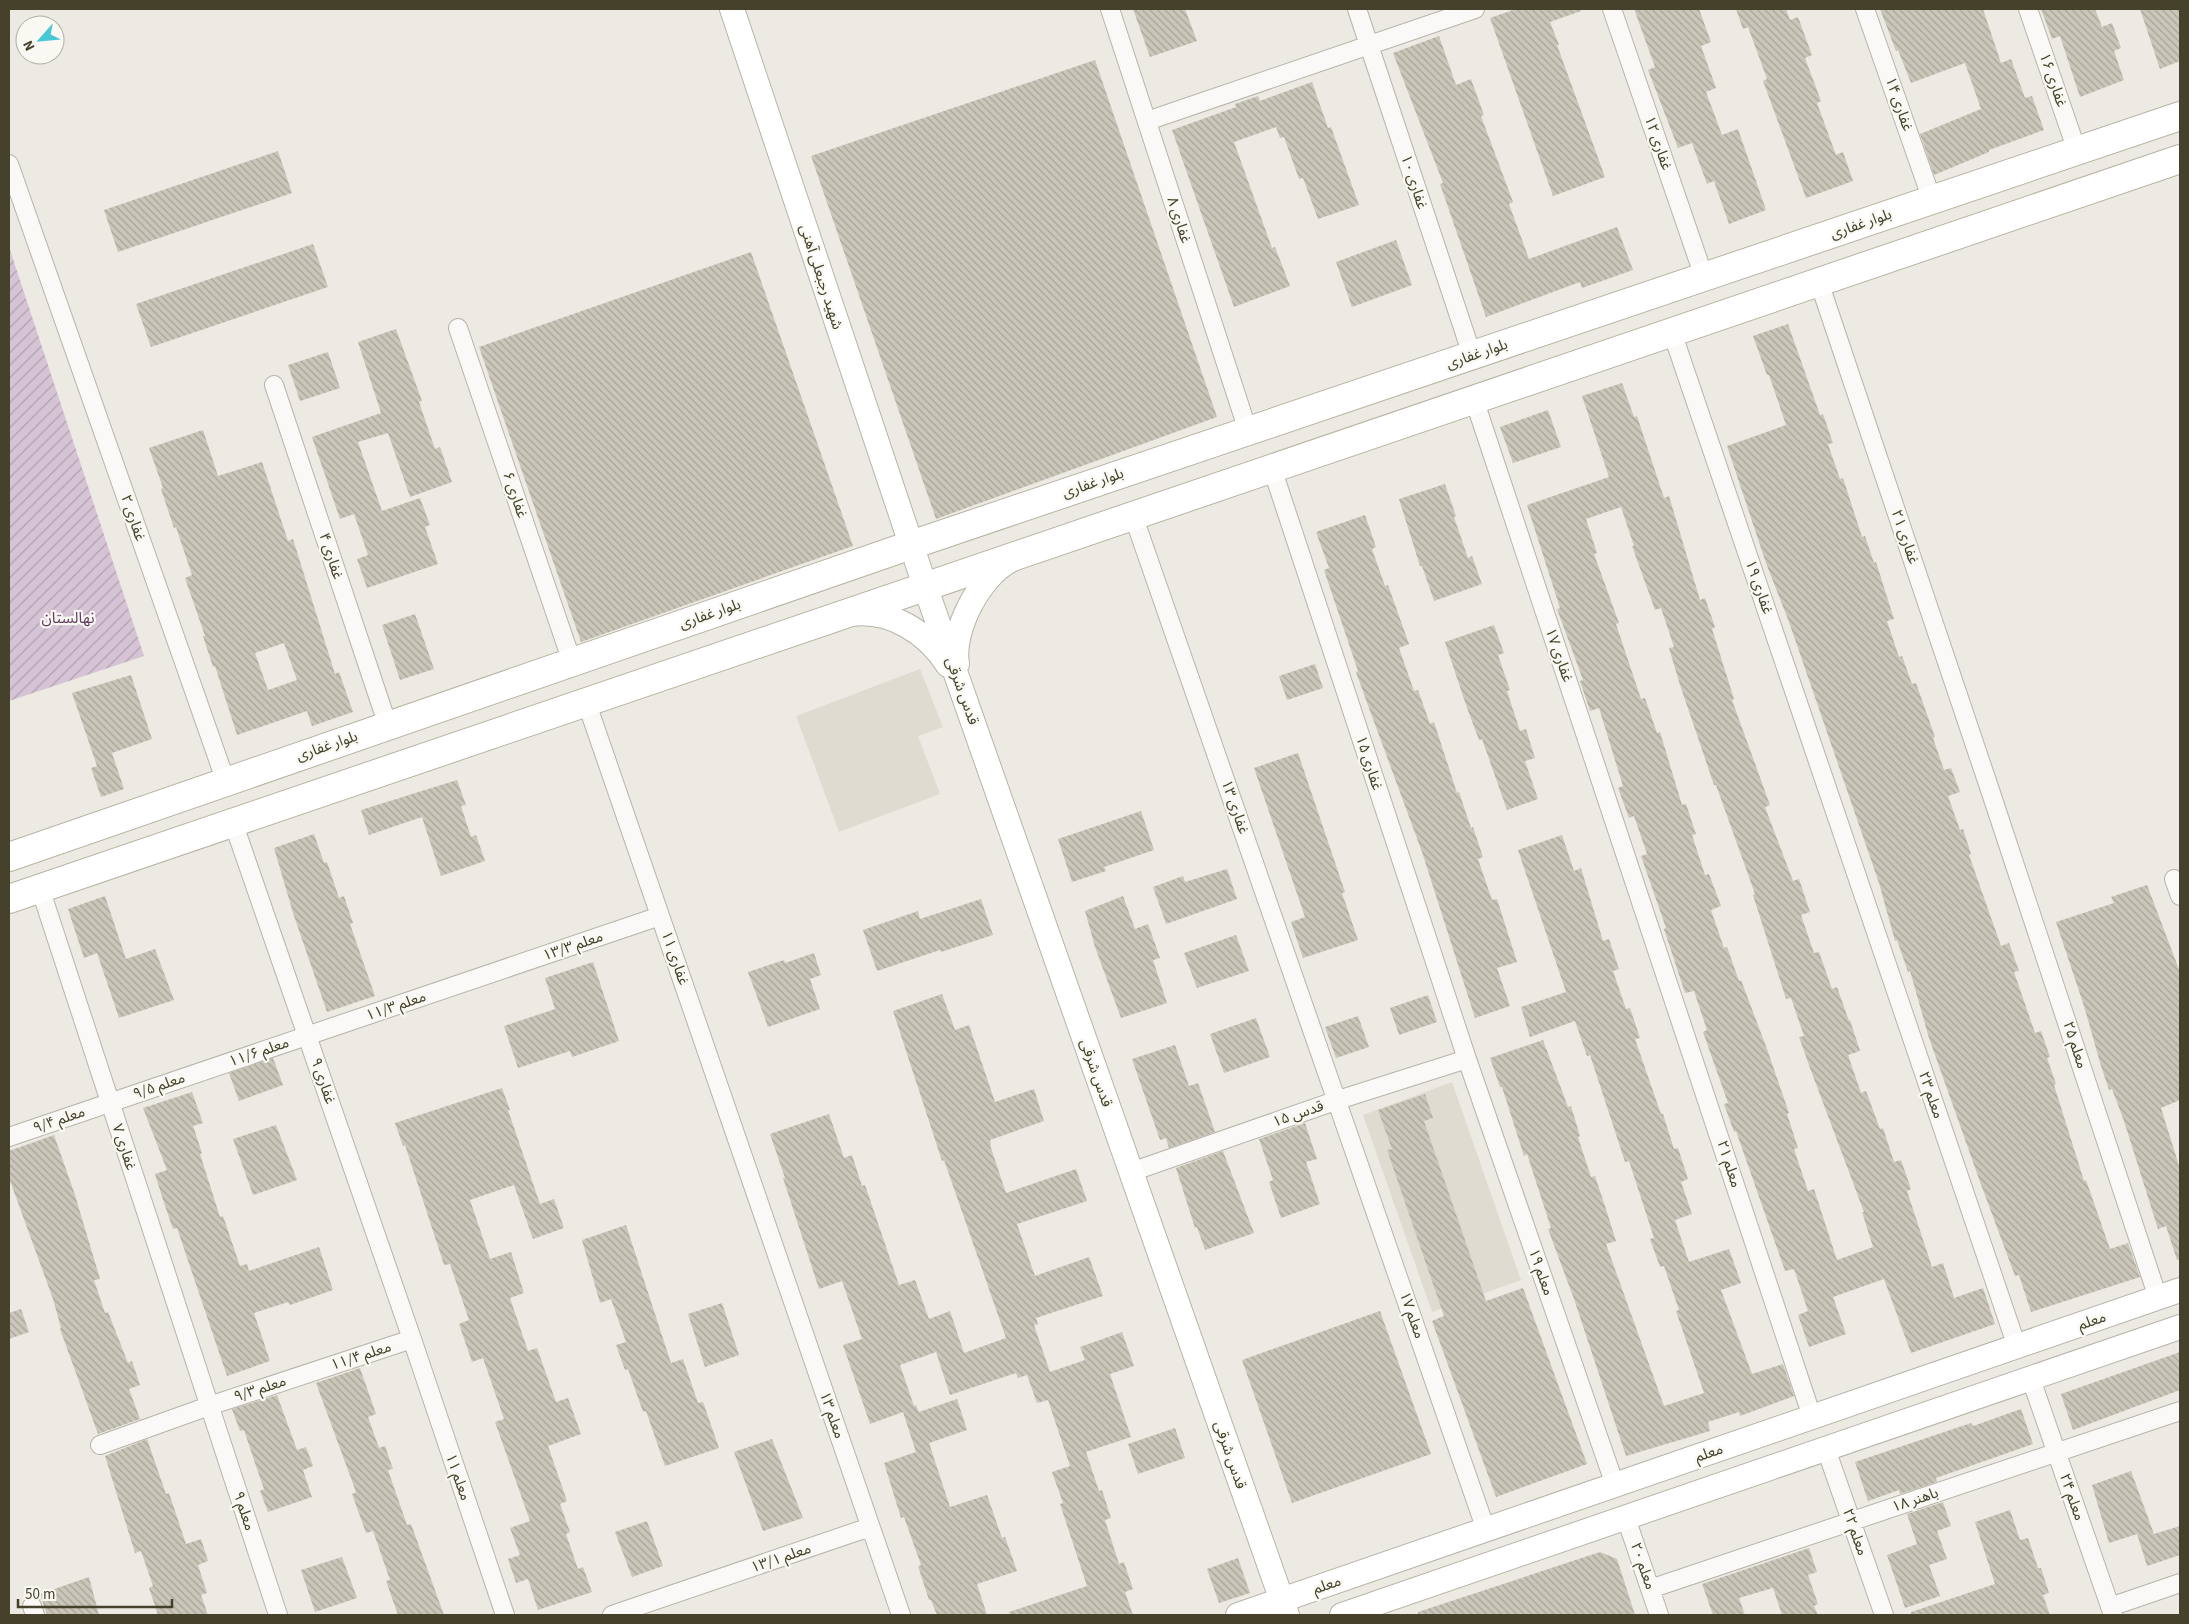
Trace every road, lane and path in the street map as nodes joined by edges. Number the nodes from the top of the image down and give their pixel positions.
1 (732, 9) edge
2 (1110, 9) edge
3 (1357, 9) edge
4 (1475, 9) edge
5 (1612, 9) edge
6 (1865, 9) edge
7 (2028, 9) edge
8 (1369, 45) junction
9 (2180, 116) edge
10 (1146, 121) junction
11 (2078, 151) junction
12 (2180, 159) edge
13 (9, 164) edge
14 (1932, 200) junction
15 (1704, 277) junction
16 (1819, 282) junction
17 (458, 328) dead end
18 (1672, 332) junction
19 (1472, 355) junction
20 (274, 385) dead end
21 (1474, 399) junction
22 (1248, 431) junction
23 (1272, 468) junction
24 (1133, 515) junction
25 (911, 545) junction
26 (1029, 550) junction
27 (925, 586) junction
28 (839, 615) junction
29 (572, 662) junction
30 (960, 684) junction
31 (586, 702) junction
32 (388, 726) junction
33 (226, 782) junction
34 (1992, 793) joint
35 (233, 822) junction
36 (1846, 842) joint
37 (9, 857) edge
38 (2174, 879) dead end
39 (40, 888) junction
40 (2180, 896) edge
41 (9, 899) edge
42 (1645, 911) joint
43 (660, 916) junction
44 (486, 975) joint
45 (307, 1036) junction
46 (1467, 1059) junction
47 (210, 1069) joint
48 (1338, 1100) junction
49 (109, 1103) junction
50 (9, 1137) edge
51 (1131, 1172) junction
52 (763, 1215) joint
53 (2169, 1294) edge
54 (2180, 1328) edge
55 (412, 1339) junction
56 (2017, 1347) junction
57 (311, 1372) joint
58 (2031, 1379) junction
59 (209, 1406) junction
60 (2180, 1411) edge
61 (1812, 1417) junction
62 (100, 1444) dead end
63 (1826, 1449) junction
64 (2057, 1452) junction
65 (1615, 1485) junction
66 (1626, 1518) junction
67 (1851, 1522) junction
68 (870, 1527) junction
69 (1486, 1530) junction
70 (2180, 1584) edge
71 (1650, 1589) junction
72 (1284, 1608) edge
73 (2112, 1611) edge
74 (278, 1615) edge
75 (505, 1615) edge
76 (612, 1615) edge
77 (901, 1615) edge
78 (1238, 1615) edge
79 (1342, 1615) edge
80 (1659, 1615) edge
81 (1884, 1615) edge

1 - 25 street, شهید رجبعلی آهنی
2 - 10 street, غفاری ۸
3 - 8 street, غفاری ۱۰
4 - 8 street
5 - 15 street, غفاری ۱۲
6 - 14 street, غفاری ۱۴
7 - 11 street, غفاری ۱۶
8 - 10 street
8 - 19 street, غفاری ۱۰
9 - 11 main road, بلوار غفاری
10 - 22 street, غفاری ۸
11 - 14 main road, بلوار غفاری
12 - 16 main road
13 - 33 street, غفاری ۲
14 - 15 main road, بلوار غفاری
15 - 19 main road, بلوار غفاری
16 - 18 main road
16 - 34 street, غفاری ۲۱
17 - 29 street, غفاری ۶
18 - 21 main road
18 - 36 street, غفاری ۱۹
19 - 22 main road, بلوار غفاری
20 - 32 street, غفاری ۴
21 - 23 main road
21 - 42 street, غفاری ۱۷
22 - 25 main road, بلوار غفاری
23 - 24 main road
23 - 46 street, غفاری ۱۵
24 - 26 main road
24 - 48 street, غفاری ۱۳
25 - 27 street, قدس شرقی
25 - 29 main road, بلوار غفاری
26 - 27 main road
26 - 30 street
27 - 28 main road
27 - 30 street, قدس شرقی
28 - 30 street
28 - 31 main road
29 - 32 main road, بلوار غفاری
30 - 51 street, قدس شرقی
31 - 35 main road
31 - 43 street, غفاری ۱۱
32 - 33 main road, بلوار غفاری
33 - 37 main road, بلوار غفاری
34 - 53 street, معلم ۲۵
35 - 39 main road
35 - 45 street, غفاری ۹
36 - 56 street, معلم ۲۳
38 - 40 street
39 - 41 main road
39 - 49 street, غفاری ۷
42 - 61 street, معلم ۲۱
43 - 44 street, معلم ۱۳/۳
43 - 52 street, غفاری ۱۱
44 - 45 street, معلم ۱۱/۳
45 - 47 street, معلم ۱۱/۶
45 - 55 street, غفاری ۹
46 - 48 street, قدس ۱۵
46 - 65 street, معلم ۱۹
47 - 49 street, معلم ۹/۵
48 - 51 street, قدس ۱۵
48 - 69 street, معلم ۱۷
49 - 50 street, معلم ۹/۴
49 - 59 street, غفاری ۷
51 - 72 street, قدس شرقی
52 - 68 street, معلم ۱۳
53 - 56 street, معلم
54 - 58 street
55 - 57 street, معلم ۱۱/۴
55 - 75 street, معلم ۱۱
56 - 61 street, معلم
57 - 59 street, معلم ۹/۳
58 - 63 street
58 - 64 street, معلم ۲۴
59 - 62 street, معلم ۹/۳
59 - 74 street, معلم ۹
60 - 64 street, باهنر ۱۸
61 - 65 street, معلم
63 - 66 street
63 - 67 street, معلم ۲۲
64 - 67 street, باهنر ۱۸
64 - 73 street, معلم ۲۴
65 - 69 street, معلم
66 - 71 street, معلم ۲۰
66 - 79 street
67 - 71 street, باهنر ۱۸
67 - 81 street, معلم ۲۲
68 - 76 street, معلم ۱۳/۱
68 - 77 street, معلم ۱۳
69 - 72 street, معلم
70 - 73 street
71 - 80 street, معلم ۲۰
72 - 78 street, معلم

